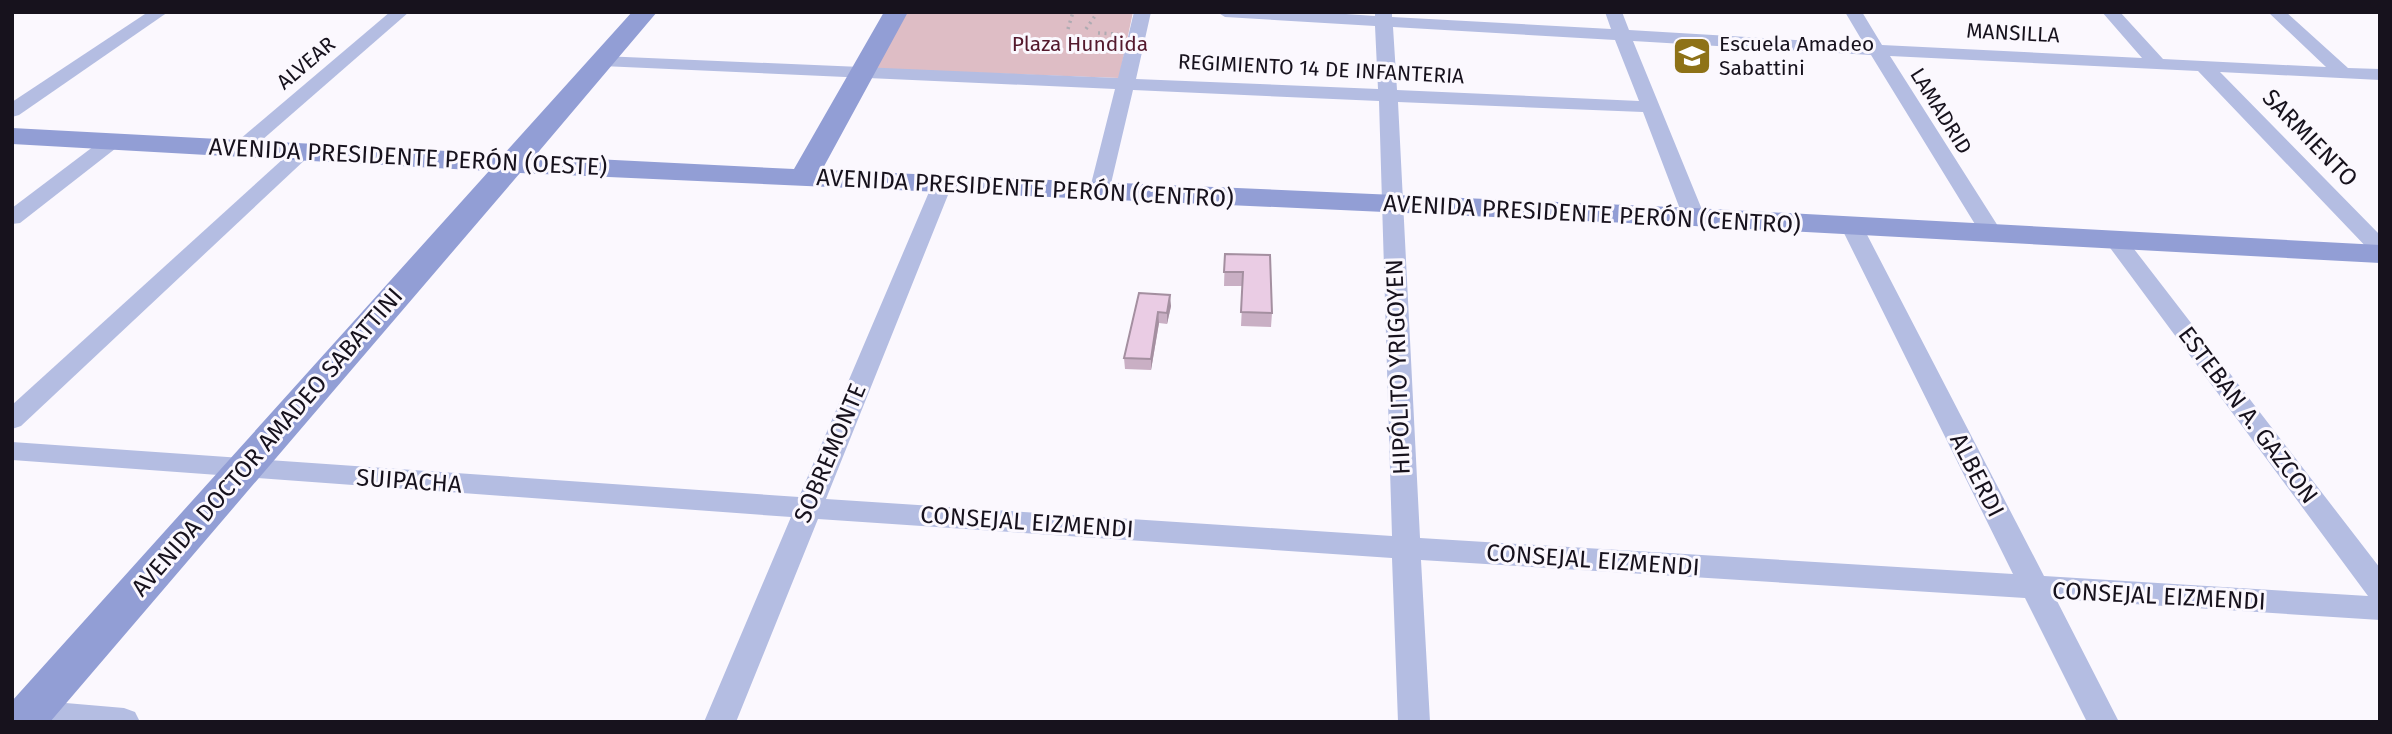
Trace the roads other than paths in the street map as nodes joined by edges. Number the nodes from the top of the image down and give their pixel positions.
1 (160, 12) edge
2 (401, 12) edge
3 (645, 12) edge
4 (896, 12) edge
5 (1143, 12) edge
6 (1225, 12) edge
7 (1613, 12) edge
8 (1853, 12) edge
9 (2110, 12) edge
10 (2276, 12) edge
11 (1383, 17) edge
12 (1622, 35) junction
13 (1876, 50) junction
14 (602, 61) junction
15 (2157, 63) junction
16 (2203, 66) junction
17 (863, 73) junction
18 (2343, 73) junction
19 (2380, 75) edge
20 (1126, 83) junction
21 (1387, 96) junction
22 (1651, 107) junction
23 (12, 111) edge
24 (12, 136) edge
25 (113, 141) junction
26 (240, 149) junction
27 (301, 153) junction
28 (523, 163) junction
29 (804, 177) junction
30 (942, 185) junction
31 (1099, 192) junction
32 (1393, 205) junction
33 (1693, 217) junction
34 (12, 218) edge
35 (1852, 227) junction
36 (1992, 234) junction
37 (2116, 241) junction
38 (2380, 248) edge
39 (2380, 254) edge
40 (12, 419) edge
41 (12, 451) edge
42 (254, 470) junction
43 (806, 508) junction
44 (1404, 548) junction
45 (2035, 589) junction
46 (2380, 590) edge
47 (2380, 608) edge
48 (42, 720) edge
49 (124, 722) edge
50 (720, 722) edge
51 (1414, 722) edge
52 (2103, 722) edge

1 - 23 street
2 - 26 street, ALVEAR
3 - 14 main road, AVENIDA DOCTOR AMADEO SABATTINI
4 - 17 main road
5 - 20 street
6 - 11 street, MANSILLA
7 - 12 street
8 - 13 street, LAMADRID
9 - 15 street
10 - 18 street
11 - 12 street, MANSILLA
11 - 21 street, HIPÓLITO YRIGOYEN
12 - 13 street, MANSILLA
12 - 22 street
13 - 15 street, MANSILLA
13 - 36 street, LAMADRID
14 - 17 street, REGIMIENTO 14 DE INFANTERIA
14 - 28 main road, AVENIDA DOCTOR AMADEO SABATTINI
15 - 16 street, MANSILLA
16 - 18 street, MANSILLA
16 - 38 street, SARMIENTO
17 - 20 street, REGIMIENTO 14 DE INFANTERIA
17 - 29 main road
18 - 19 street, MANSILLA
20 - 21 street, REGIMIENTO 14 DE INFANTERIA
20 - 31 street
21 - 22 street, REGIMIENTO 14 DE INFANTERIA
21 - 32 street, HIPÓLITO YRIGOYEN
22 - 33 street
24 - 25 main road, AVENIDA PRESIDENTE PERÓN (OESTE)
25 - 26 main road, AVENIDA PRESIDENTE PERÓN (OESTE)
25 - 34 street
26 - 27 main road, AVENIDA PRESIDENTE PERÓN (OESTE)
27 - 28 main road, AVENIDA PRESIDENTE PERÓN (OESTE)
27 - 40 street
28 - 29 main road, AVENIDA PRESIDENTE PERÓN (OESTE)
28 - 42 main road, AVENIDA DOCTOR AMADEO SABATTINI
29 - 30 main road, AVENIDA PRESIDENTE PERÓN (CENTRO)
30 - 31 main road, AVENIDA PRESIDENTE PERÓN (CENTRO)
30 - 43 street, SOBREMONTE
31 - 32 main road, AVENIDA PRESIDENTE PERÓN (CENTRO)
32 - 33 main road, AVENIDA PRESIDENTE PERÓN (CENTRO)
32 - 44 street, HIPÓLITO YRIGOYEN
33 - 35 main road, AVENIDA PRESIDENTE PERÓN (CENTRO)
35 - 36 main road, AVENIDA PRESIDENTE PERÓN (CENTRO)
35 - 45 street, ALBERDI
36 - 37 main road, AVENIDA PRESIDENTE PERÓN (CENTRO)
37 - 39 main road, AVENIDA PRESIDENTE PERÓN (CENTRO)
37 - 46 street, ESTEBAN A. GAZCON
41 - 42 street, SUIPACHA
42 - 43 street, SUIPACHA
42 - 48 main road, AVENIDA DOCTOR AMADEO SABATTINI
43 - 44 street, CONSEJAL EIZMENDI
43 - 50 street, SOBREMONTE
44 - 45 street, CONSEJAL EIZMENDI
44 - 51 street, HIPÓLITO YRIGOYEN
45 - 47 street, CONSEJAL EIZMENDI
45 - 52 street, ALBERDI
48 - 49 street

